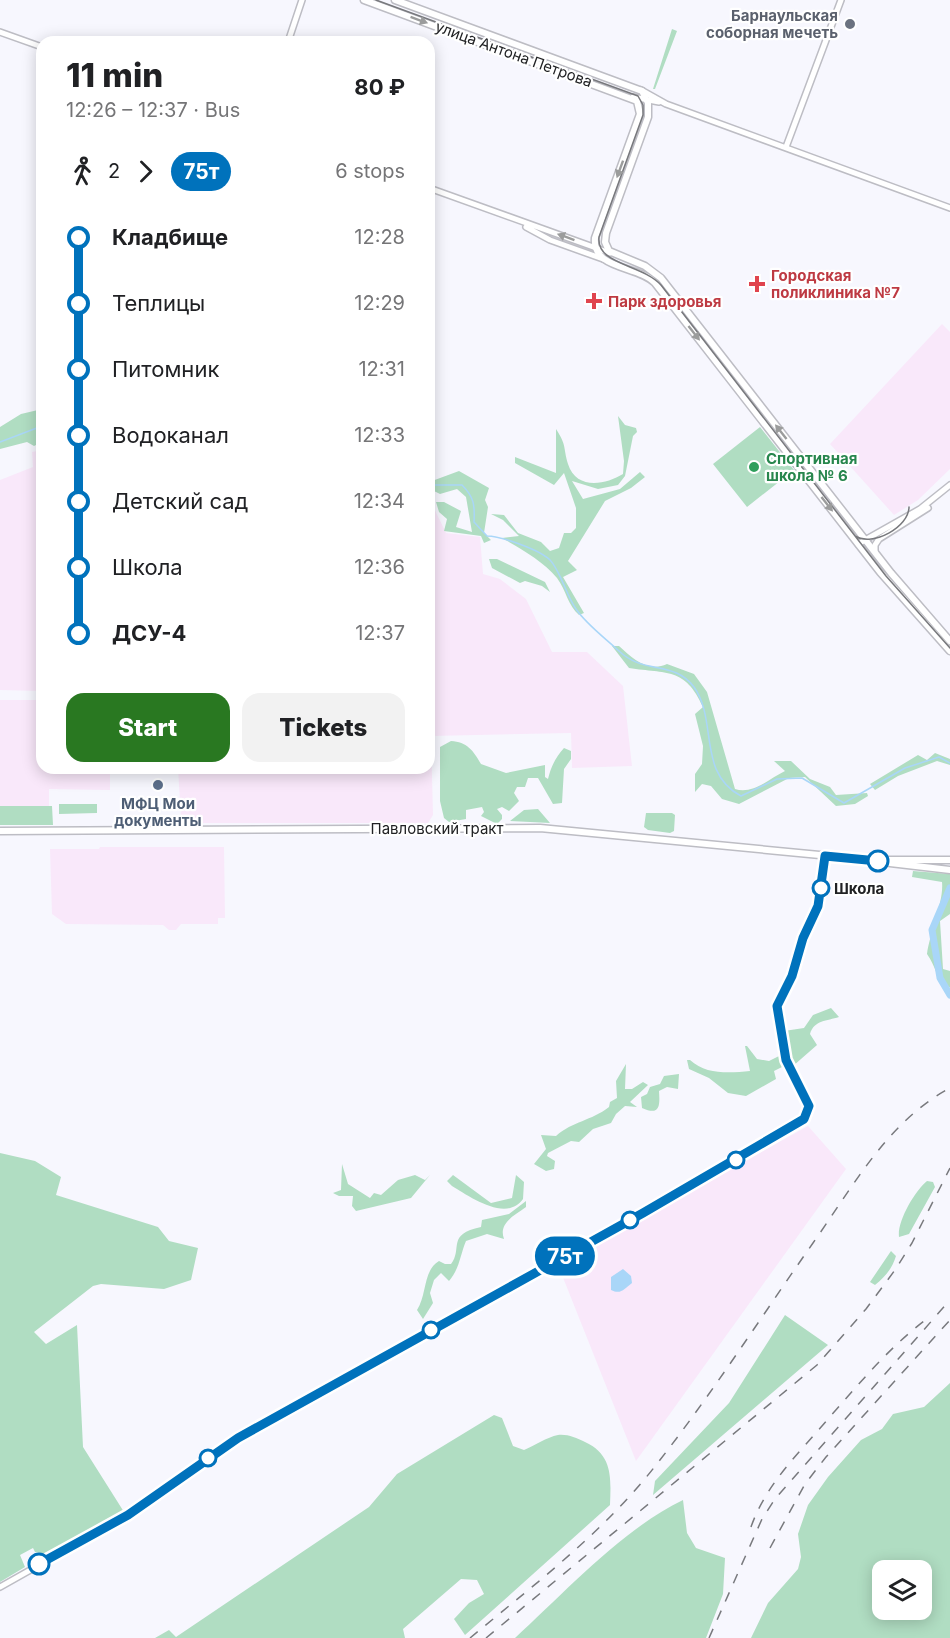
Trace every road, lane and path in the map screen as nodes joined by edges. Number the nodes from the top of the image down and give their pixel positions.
1 (302, 0) edge
2 (364, 0) edge
3 (395, 0) edge
4 (841, 0) edge
5 (0, 32) edge
6 (290, 36) edge
7 (36, 45) edge
8 (637, 87) junction
9 (633, 97) junction
10 (647, 100) junction
11 (666, 104) junction
12 (786, 147) junction
13 (435, 190) edge
14 (950, 208) edge
15 (605, 242) junction
16 (597, 252) junction
17 (612, 254) junction
18 (950, 485) edge
19 (939, 495) junction
20 (864, 539) junction
21 (877, 542) junction
22 (858, 544) junction
23 (870, 546) junction
24 (876, 555) junction
25 (950, 641) edge
26 (950, 651) edge
27 (0, 831) edge
28 (825, 856) junction
29 (872, 860) junction
30 (939, 860) junction
31 (950, 860) edge
32 (939, 869) junction
33 (950, 870) edge
34 (0, 1587) edge

1 - 6 street
2 -> 9 main road, улица Антона Петрова
3 - 8 main road, улица Антона Петрова
4 - 12 street
5 - 7 street
8 - 10 main road
8 - 11 street, улица Антона Петрова
9 - 10 street, улица Антона Петрова
9 -> 16 main road
10 - 11 street, улица Антона Петрова
10 - 15 main road
11 - 12 street, улица Антона Петрова
12 - 14 street, улица Антона Петрова
13 - 16 street
15 - 16 street
15 - 17 main road
16 - 17 street
16 -> 22 main road
20 -> 17 main road
18 - 19 street
19 - 20 street
19 - 21 street
20 - 22 street
20 - 23 main road
21 - 23 street
21 - 24 street
22 - 23 street
22 - 26 main road
23 - 24 main road
24 - 25 main road
27 - 28 main road, Павловский тракт
28 - 29 main road, Павловский тракт
28 - 34 street
29 - 30 main road, Павловский тракт
29 - 32 main road, Павловский тракт
30 - 31 main road, Павловский тракт
30 - 32 main road
32 - 33 main road, Павловский тракт

